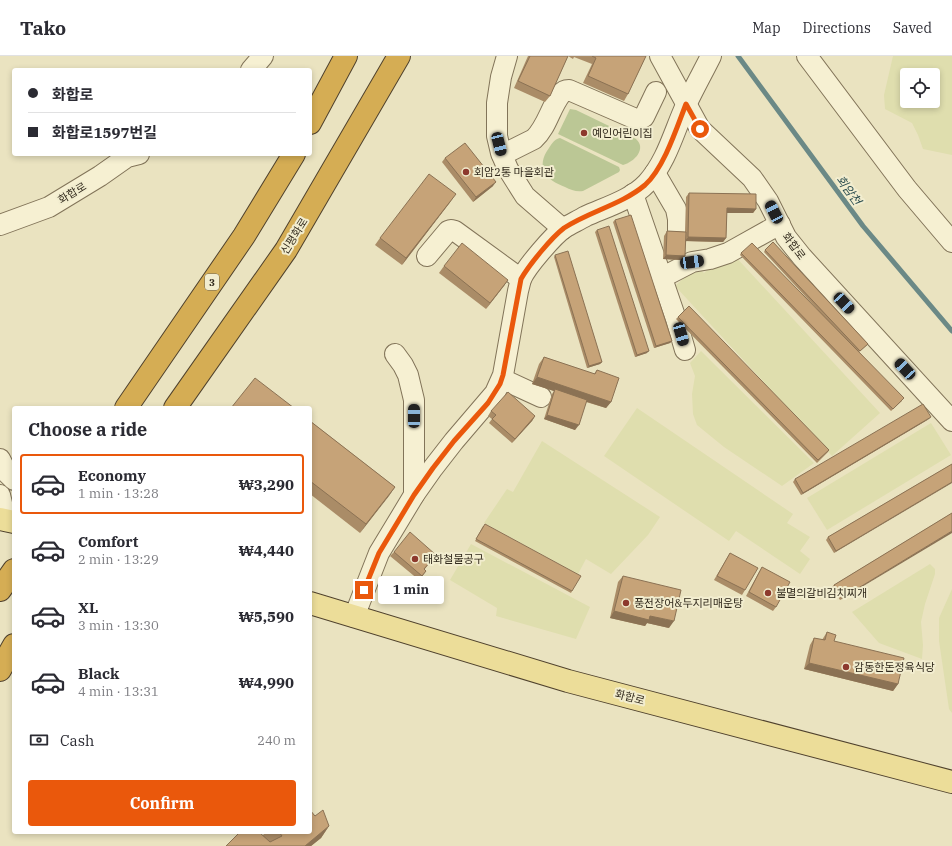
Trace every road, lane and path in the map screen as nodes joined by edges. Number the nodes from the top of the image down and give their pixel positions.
1 (263, 56) edge
2 (346, 56) edge
3 (399, 56) edge
4 (507, 56) edge
5 (660, 56) edge
6 (711, 56) edge
7 (807, 56) edge
8 (253, 68) edge
9 (656, 92) dead end
10 (691, 95) junction
11 (312, 119) edge
12 (502, 155) junction
13 (131, 156) edge
14 (293, 156) edge
15 (655, 173) junction
16 (633, 194) junction
17 (780, 224) junction
18 (0, 225) edge
19 (563, 229) junction
20 (678, 234) edge
21 (952, 242) edge
22 (427, 256) dead end
23 (661, 278) junction
24 (521, 279) junction
25 (685, 350) dead end
26 (395, 354) dead end
27 (502, 379) junction
28 (541, 397) dead end
29 (127, 406) edge
30 (176, 406) edge
31 (952, 420) edge
32 (0, 459) edge
33 (12, 478) edge
34 (0, 495) edge
35 (414, 495) junction
36 (7, 520) edge
37 (312, 604) edge
38 (354, 617) junction
39 (12, 636) edge
40 (12, 649) edge
41 (0, 652) edge
42 (0, 670) edge
43 (952, 782) edge

1 - 8 street
2 - 11 highway
3 - 30 highway, 신평화로
4 - 12 street
5 - 10 street, 화합로
6 - 10 street
7 - 21 street
9 - 12 street
10 - 15 street
10 - 17 street, 화합로
12 - 19 street
13 - 18 street, 화합로
14 - 29 highway, 3
15 - 16 street
15 - 20 street
16 - 19 street
16 - 23 street
17 - 23 street
17 - 31 street, 화합로
19 - 24 street
22 - 24 street
23 - 25 street
24 - 27 street
26 - 35 street
27 - 28 street
27 - 35 street
32 - 33 street
34 - 36 street
35 - 38 street
37 - 38 main road, 화합로
38 - 43 main road, 화합로
39 - 41 highway
40 - 42 highway

